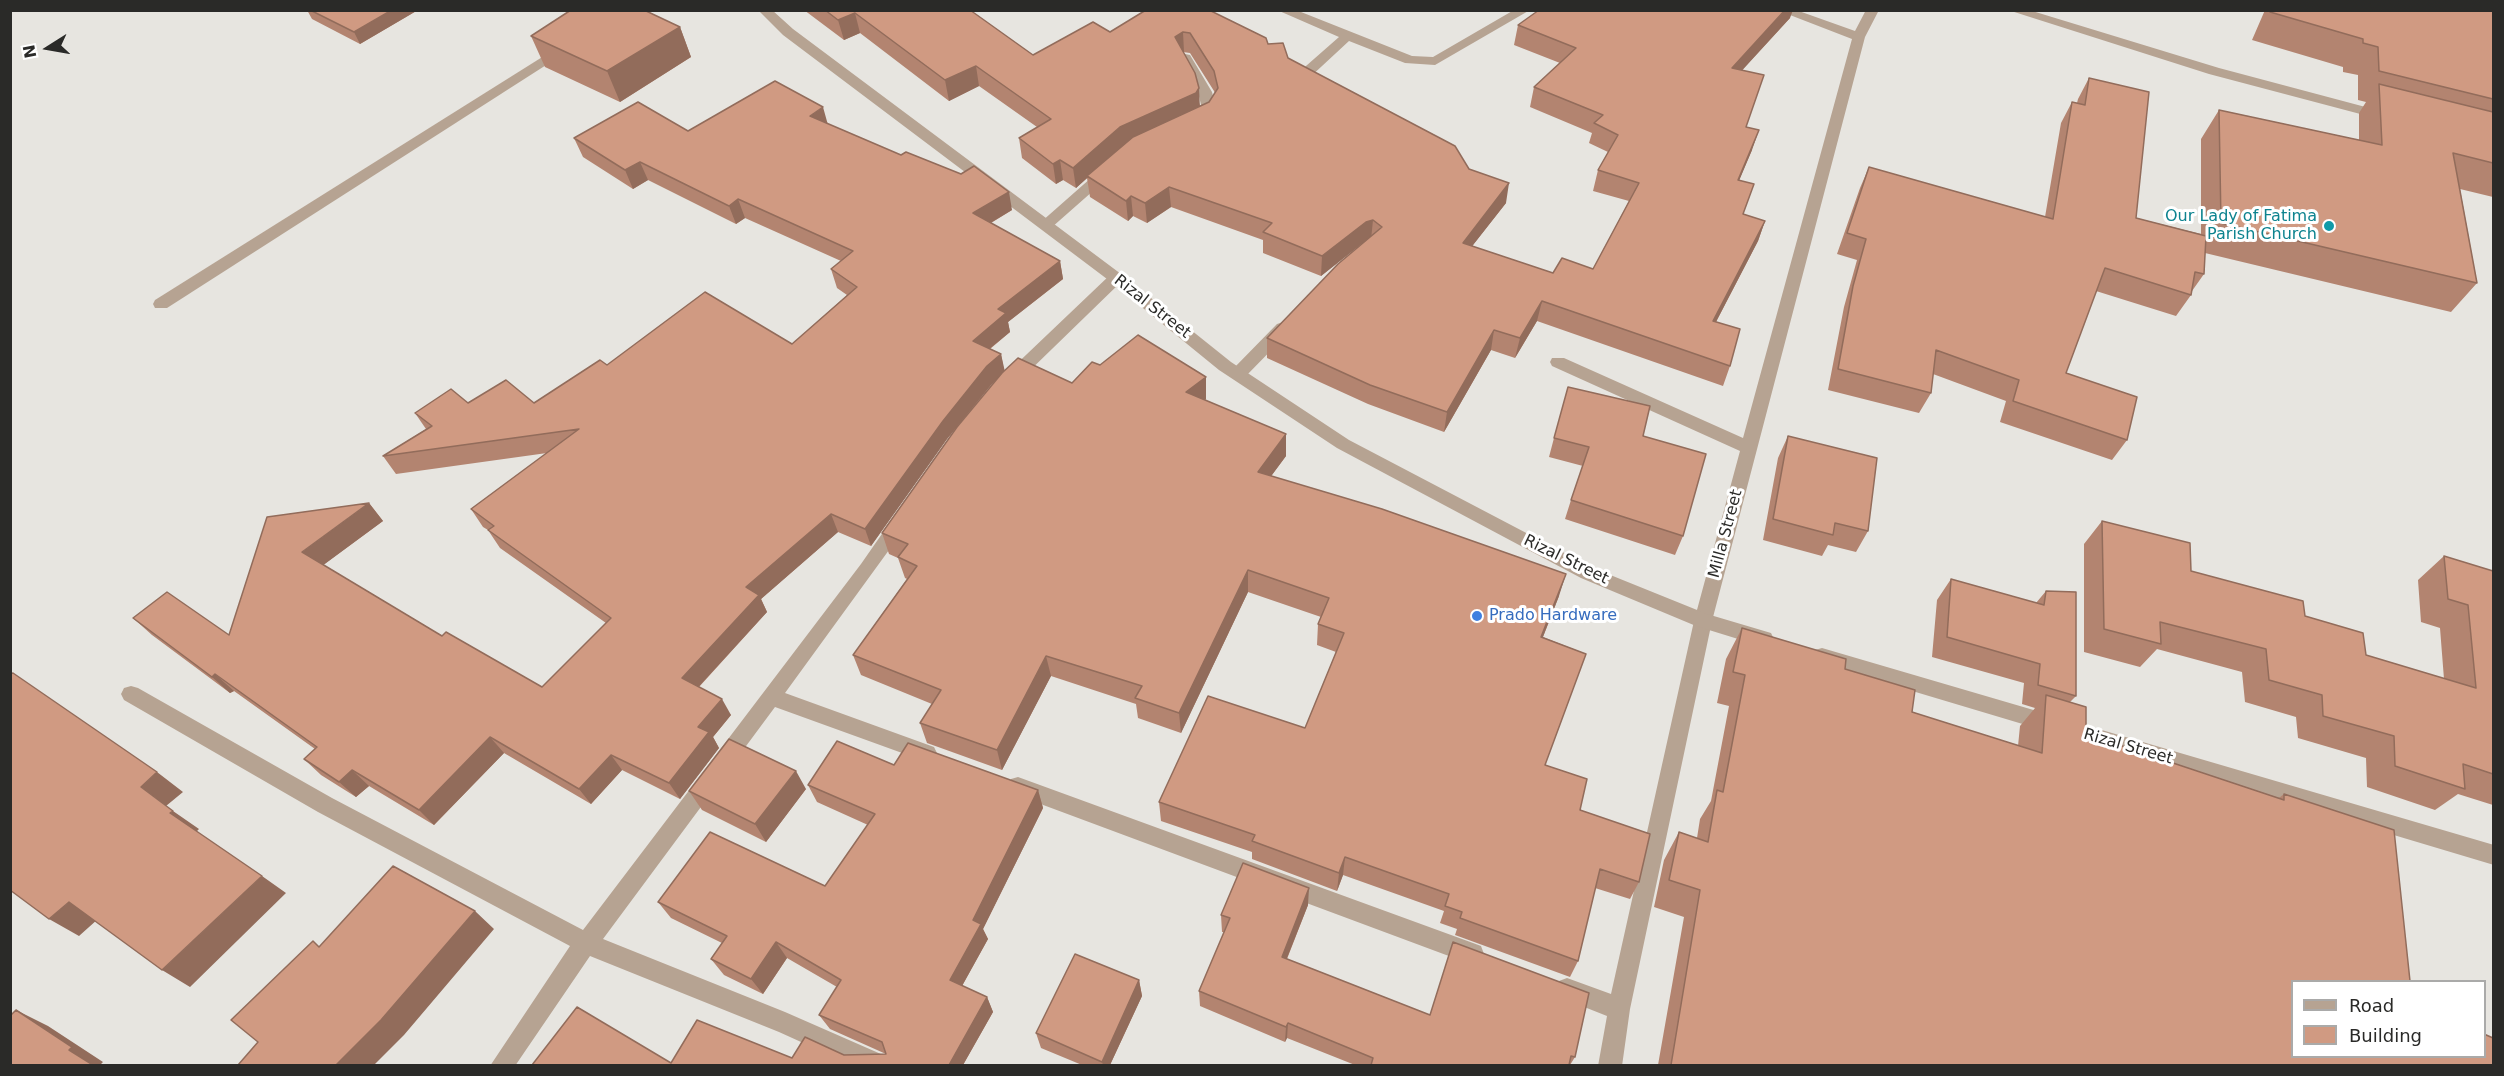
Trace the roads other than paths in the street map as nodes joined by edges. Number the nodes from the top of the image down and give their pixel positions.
1 (764, 10) edge
2 (1283, 10) edge
3 (1524, 10) edge
4 (1783, 10) edge
5 (1873, 10) edge
6 (2014, 10) edge
7 (1347, 36) junction
8 (1859, 38) junction
9 (575, 40) edge
10 (1185, 58) edge
11 (1303, 76) edge
12 (2395, 118) edge
13 (1186, 126) edge
14 (1113, 165) edge
15 (1046, 225) junction
16 (1116, 278) junction
17 (161, 304) dead end
18 (1292, 318) edge
19 (1558, 362) dead end
20 (1238, 374) junction
21 (999, 390) edge
22 (1749, 448) junction
23 (910, 506) edge
24 (1703, 621) junction
25 (1783, 645) edge
26 (1806, 652) edge
27 (131, 694) dead end
28 (771, 697) junction
29 (947, 761) edge
30 (1003, 781) edge
31 (2493, 855) edge
32 (586, 943) junction
33 (1487, 959) edge
34 (1553, 984) edge
35 (1619, 1009) junction
36 (501, 1065) edge
37 (882, 1065) edge
38 (1610, 1065) edge

1 - 15 street, Rizal Street
2 - 7 street
3 - 7 street
4 - 8 street
5 - 8 street, Milla Street
6 - 12 street
7 - 11 street
8 - 22 street, Milla Street
9 - 17 street
10 - 13 street
14 - 15 street
15 - 16 street, Rizal Street
16 - 20 street, Rizal Street
16 - 21 street
18 - 20 street
19 - 22 street
20 - 24 street, Rizal Street
22 - 24 street, Milla Street
23 - 28 street
24 - 25 street, Rizal Street
24 - 35 street, Milla Street
26 - 31 street, Rizal Street
27 - 32 street
28 - 29 street
28 - 32 street
30 - 33 street
32 - 36 street
32 - 37 street
34 - 35 street
35 - 38 street, Milla Street

